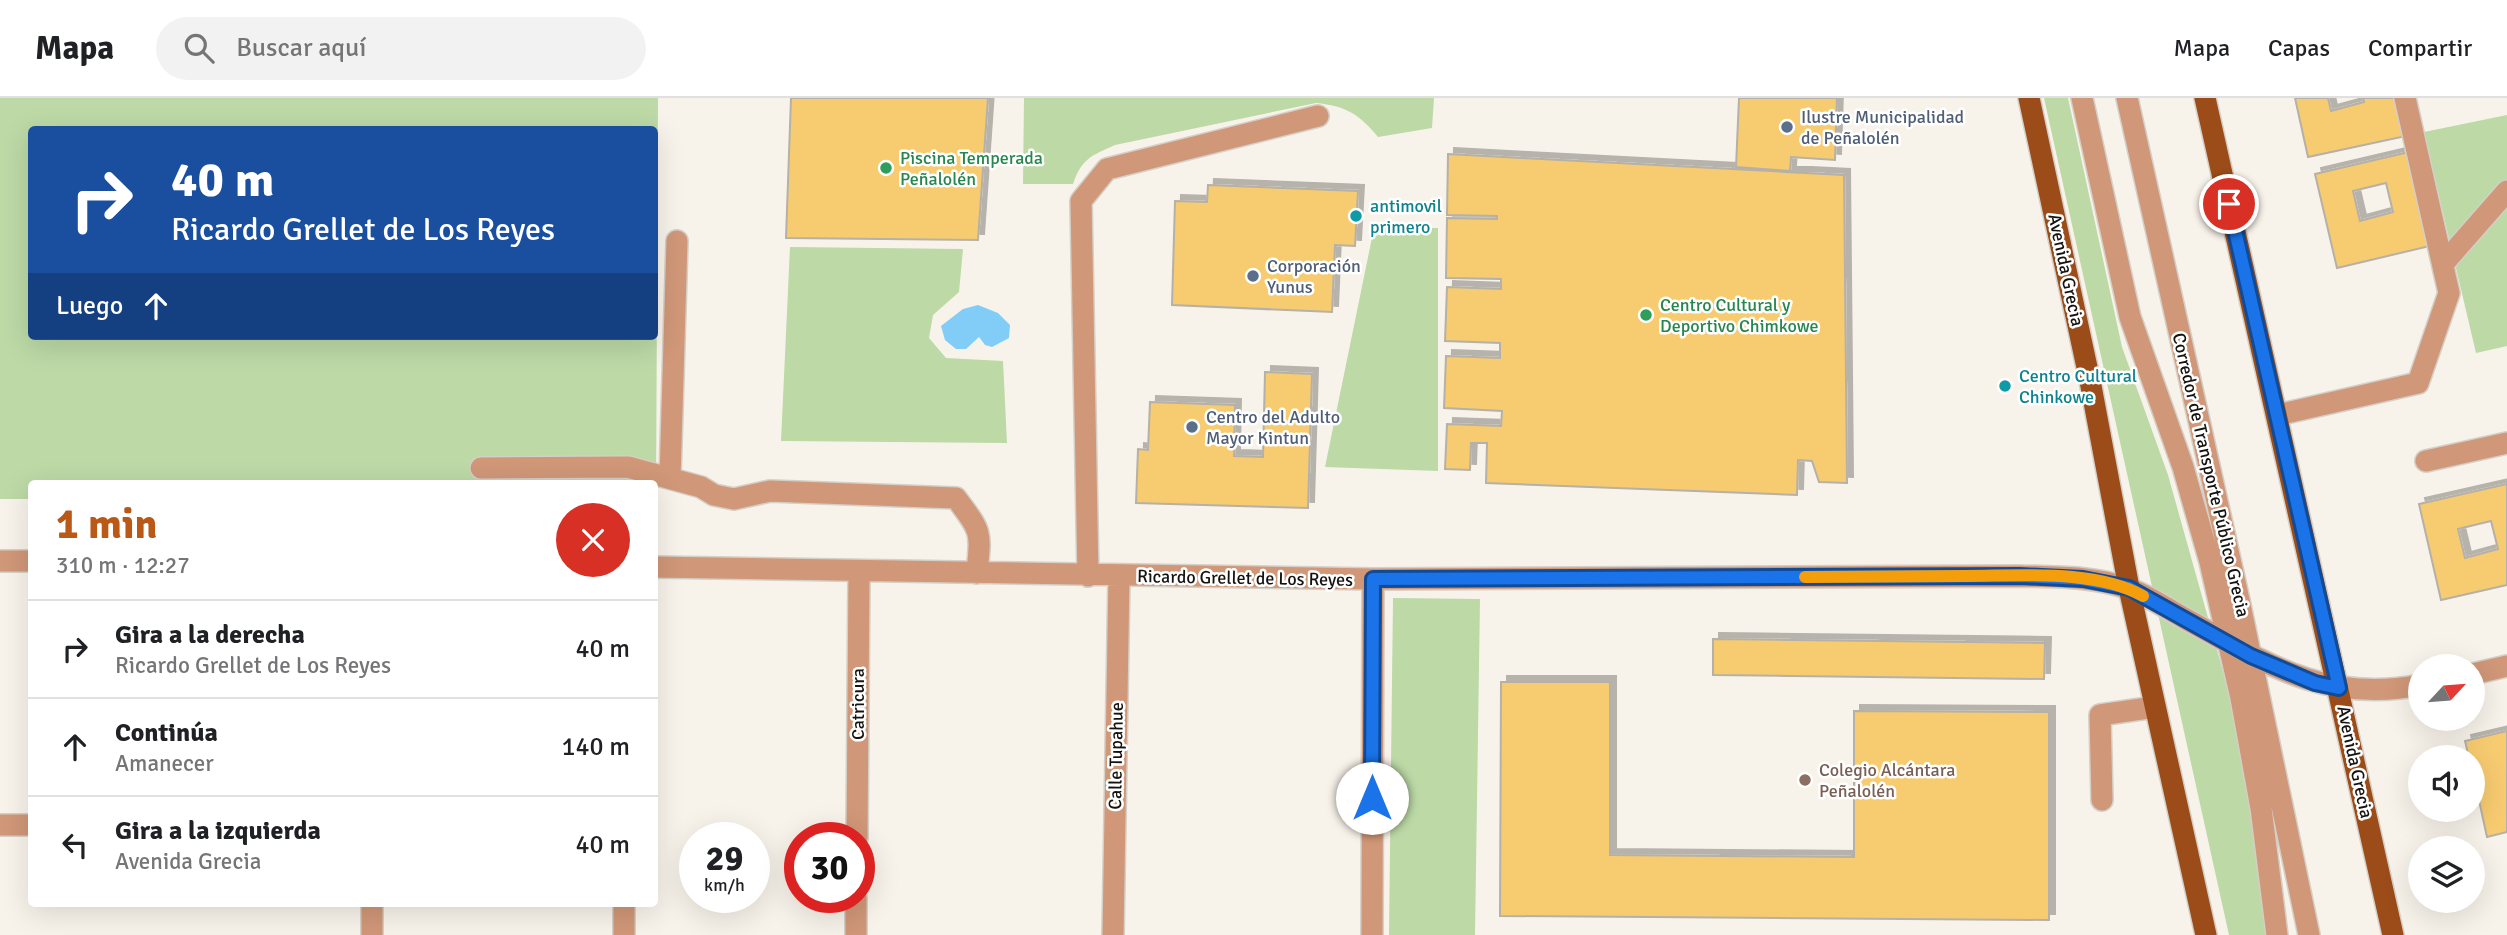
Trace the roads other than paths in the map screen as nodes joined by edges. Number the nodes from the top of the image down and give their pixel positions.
1 (2029, 98) edge
2 (2082, 98) edge
3 (2127, 98) edge
4 (2205, 98) edge
5 (2405, 98) edge
6 (1318, 116) dead end
7 (2507, 191) edge
8 (677, 241) dead end
9 (2443, 264) junction
10 (2277, 415) junction
11 (2507, 443) edge
12 (2426, 461) dead end
13 (481, 468) dead end
14 (670, 478) junction
15 (0, 561) edge
16 (28, 561) edge
17 (658, 567) edge
18 (859, 571) junction
19 (977, 573) junction
20 (1088, 576) junction
21 (1119, 576) junction
22 (1373, 579) junction
23 (2129, 588) junction
24 (2227, 642) junction
25 (2251, 656) junction
26 (2507, 666) edge
27 (2485, 671) edge
28 (2408, 686) edge
29 (2339, 688) junction
30 (2155, 707) junction
31 (2102, 800) dead end
32 (857, 822) edge
33 (0, 825) edge
34 (28, 825) edge
35 (372, 907) edge
36 (624, 907) edge
37 (856, 913) edge
38 (372, 935) edge
39 (624, 935) edge
40 (856, 935) edge
41 (1114, 935) edge
42 (1372, 935) edge
43 (2206, 935) edge
44 (2277, 935) edge
45 (2309, 935) edge
46 (2393, 935) edge

1 - 23 main road, Avenida Grecia
2 - 24 street, Corredor de Transporte Público Grecia
3 - 25 street, Corredor de Transporte Público Grecia
4 - 10 main road, Avenida Grecia
5 - 9 street
6 - 20 street
7 - 9 street
8 - 14 street
9 - 10 street
10 - 29 main road, Avenida Grecia
11 - 12 street
13 - 14 street
14 - 19 street
15 - 16 street
17 - 18 street, Ricardo Grellet de Los Reyes
18 - 19 street, Ricardo Grellet de Los Reyes
18 - 32 street, Catricura
19 - 20 street, Ricardo Grellet de Los Reyes
20 - 21 street, Ricardo Grellet de Los Reyes
21 - 22 street, Ricardo Grellet de Los Reyes
21 - 41 street, Calle Tupahue
22 - 23 street, Ricardo Grellet de Los Reyes
22 - 42 street
23 - 24 street, Ricardo Grellet de Los Reyes
23 - 30 main road, Avenida Grecia
24 - 25 street, Ricardo Grellet de Los Reyes
24 - 44 street, Corredor de Transporte Público Grecia
25 - 29 street, Ricardo Grellet de Los Reyes
25 - 45 street, Corredor de Transporte Público Grecia
26 - 27 street
28 - 29 street, Ricardo Grellet de Los Reyes
29 - 46 main road, Avenida Grecia
30 - 31 street
30 - 43 main road, Avenida Grecia
33 - 34 street
35 - 38 street
36 - 39 street
37 - 40 street

